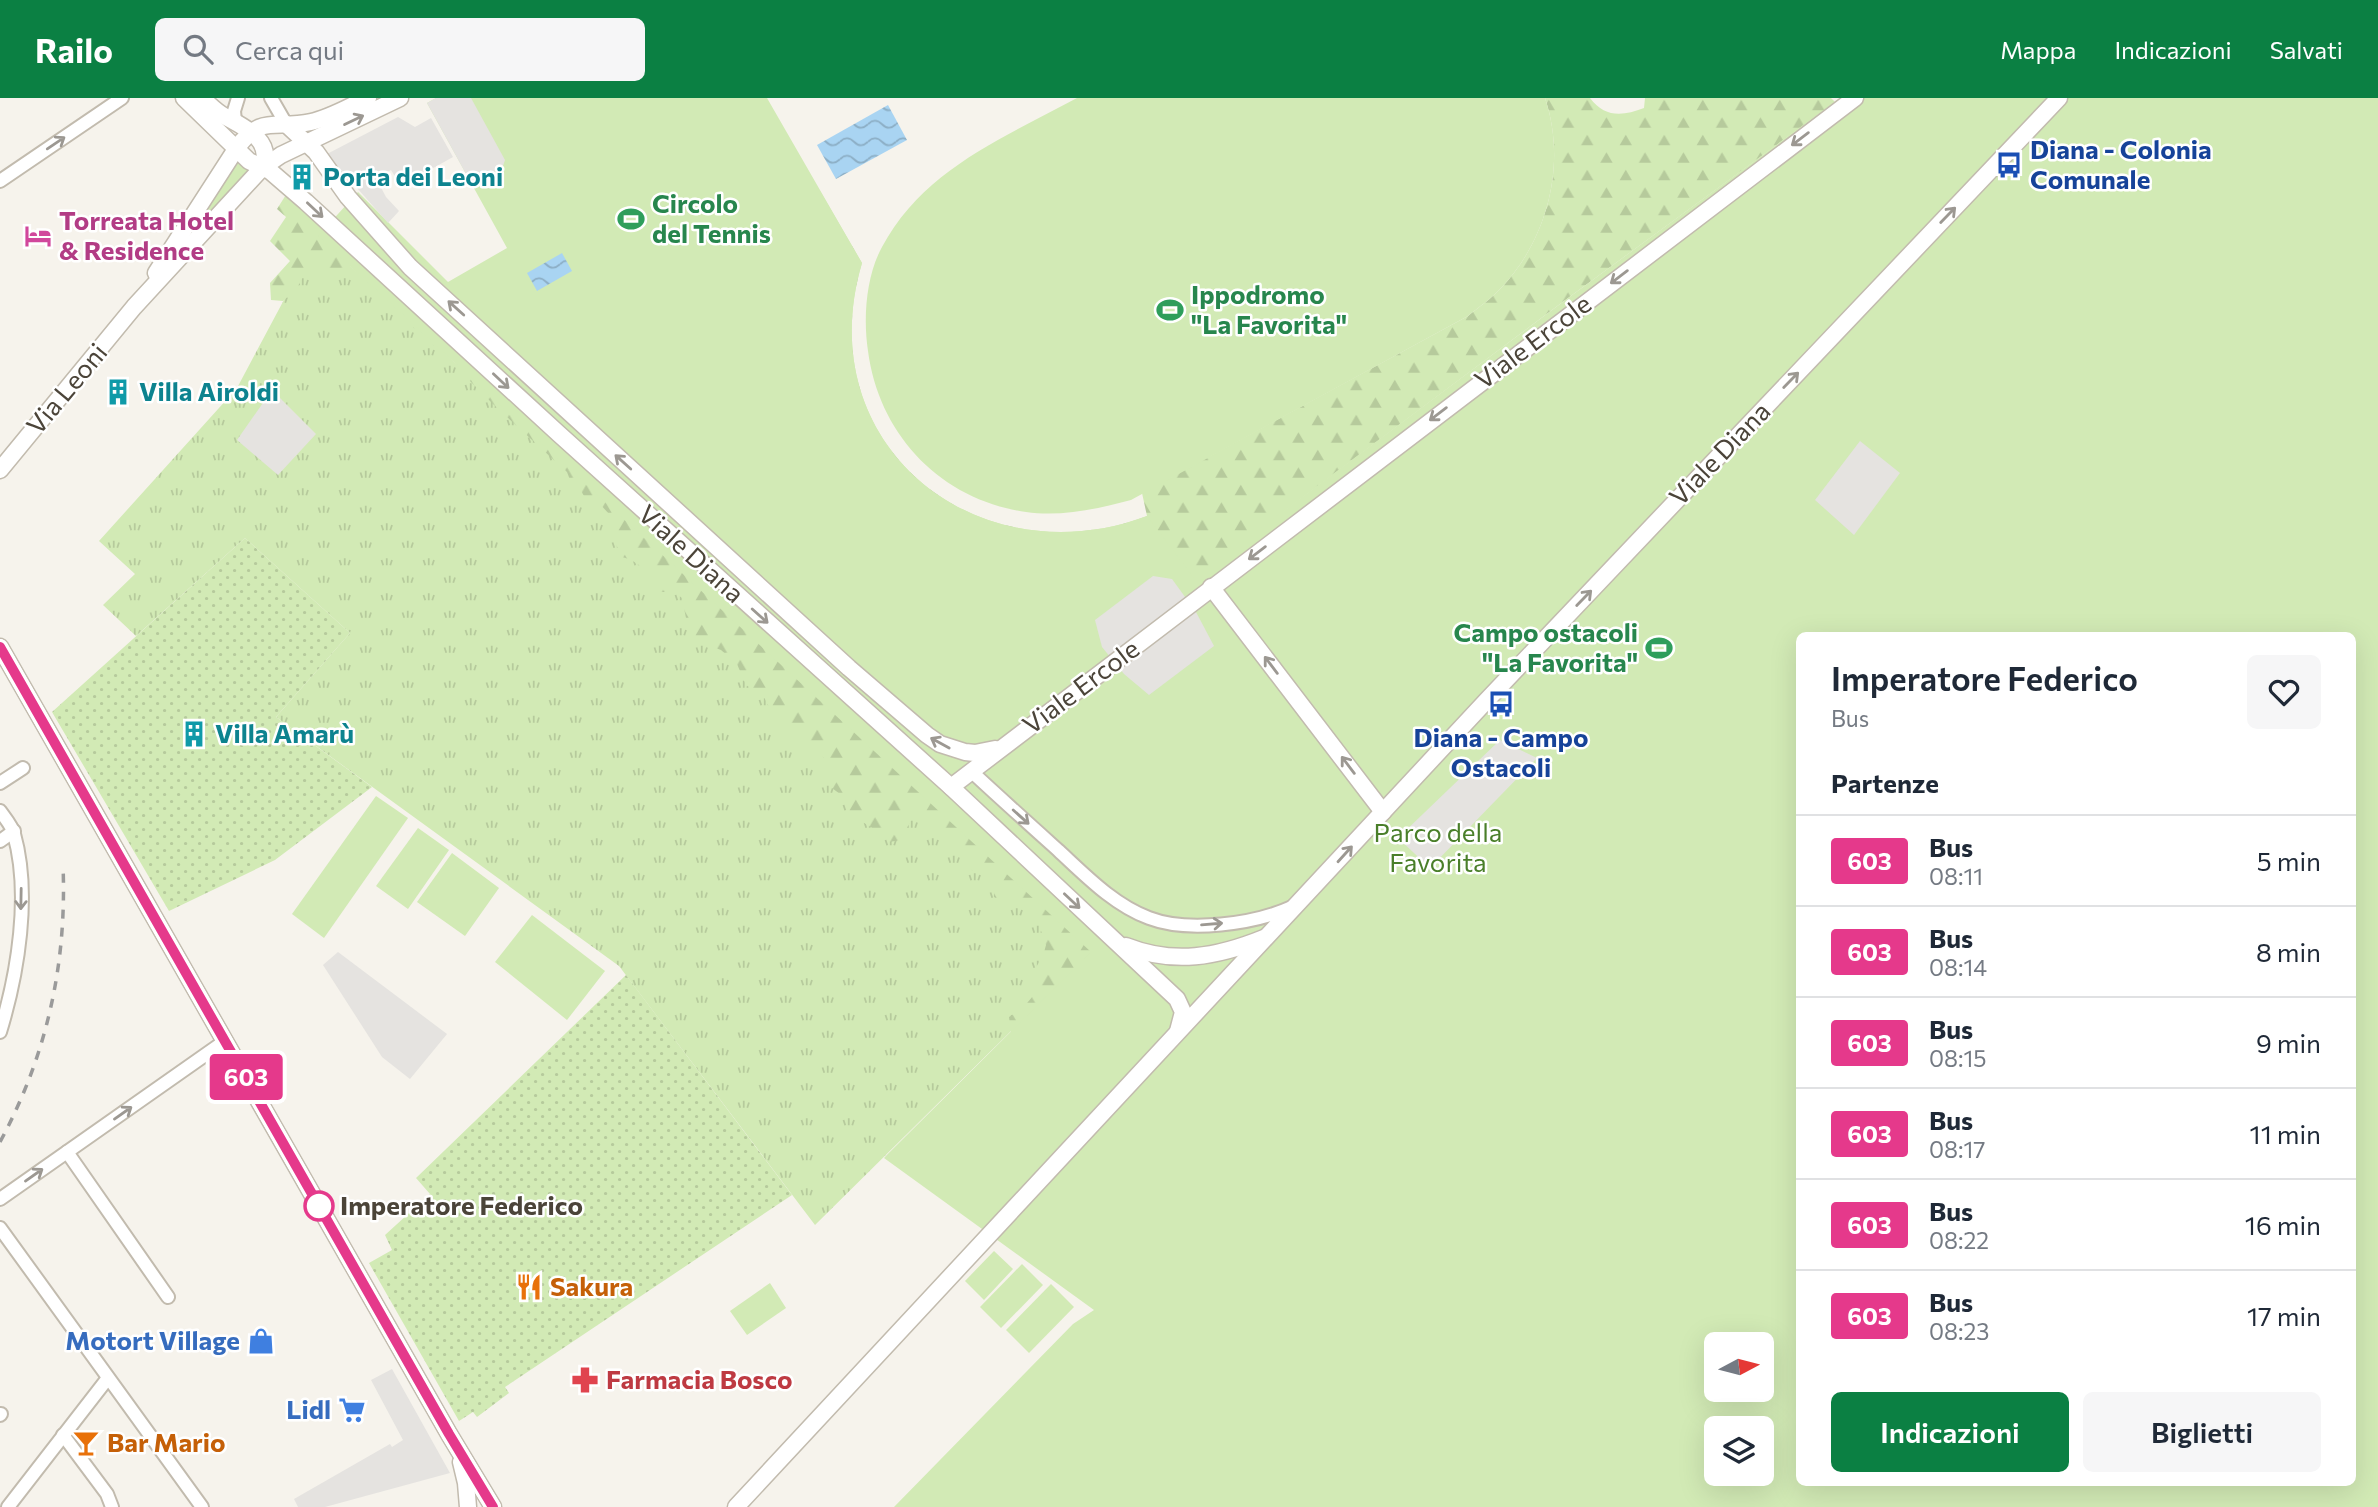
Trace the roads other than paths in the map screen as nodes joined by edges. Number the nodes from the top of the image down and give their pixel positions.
1 (122, 98) edge
2 (184, 98) edge
3 (202, 98) edge
4 (238, 98) edge
5 (271, 98) edge
6 (368, 98) edge
7 (400, 98) edge
8 (1854, 98) edge
9 (2059, 98) edge
10 (235, 121) junction
11 (286, 124) junction
12 (216, 128) junction
13 (254, 130) junction
14 (307, 143) junction
15 (236, 149) junction
16 (226, 164) junction
17 (256, 164) junction
18 (0, 181) edge
19 (134, 307) junction
20 (0, 470) edge
21 (1211, 587) junction
22 (0, 647) edge
23 (1005, 745) junction
24 (23, 768) dead end
25 (971, 771) junction
26 (0, 783) edge
27 (951, 787) junction
28 (0, 811) edge
29 (1383, 812) junction
30 (13, 831) junction
31 (0, 841) edge
32 (1298, 904) junction
33 (1268, 936) junction
34 (1117, 943) junction
35 (0, 1032) edge
36 (1176, 1035) junction
37 (225, 1041) junction
38 (67, 1152) junction
39 (0, 1199) edge
40 (0, 1227) edge
41 (12, 1244) junction
42 (0, 1252) edge
43 (168, 1297) dead end
44 (108, 1378) junction
45 (63, 1435) junction
46 (458, 1450) junction
47 (8, 1507) edge
48 (112, 1507) edge
49 (202, 1507) edge
50 (468, 1507) edge
51 (493, 1507) edge
52 (736, 1507) edge

18 -> 1 street
2 - 12 street, Viale Diana
3 - 10 street
4 - 10 street
5 - 11 street
6 - 11 street
14 -> 7 street, Via Leoni
8 -> 21 street, Viale Ercole
29 -> 9 street, Viale Diana
10 - 13 street
11 - 13 street
11 - 14 street, Viale Diana
12 - 15 street, Viale Diana
12 - 16 street
13 - 15 street, Via Leoni
13 - 17 street
14 - 17 street, Via Leoni
23 -> 14 street, Viale Diana
15 - 16 street, Via Leoni
15 - 17 street, Viale Diana
16 - 19 street, Via Leoni
17 - 19 street, Via Leoni
17 -> 27 street, Viale Diana
19 - 20 street, Via Leoni
21 - 23 street, Viale Ercole
29 -> 21 street
22 - 37 street
23 - 25 street, Viale Ercole
24 - 26 street
25 - 27 street, Viale Ercole
25 -> 32 street, Viale Diana
27 -> 34 street, Viale Diana
28 - 30 street
32 -> 29 street, Viale Diana
30 - 31 street
30 -> 35 street
32 - 33 street, Viale Diana
33 - 34 street, Viale Diana
33 - 36 street, Viale Diana
34 - 36 street, Viale Diana
36 - 52 street
38 -> 37 street
37 - 46 street
39 -> 38 street
38 - 43 street
40 - 41 street
41 - 42 street
41 - 44 street
44 - 45 street
44 - 49 street
45 - 47 street
45 - 48 street
46 - 50 street
46 - 51 street

